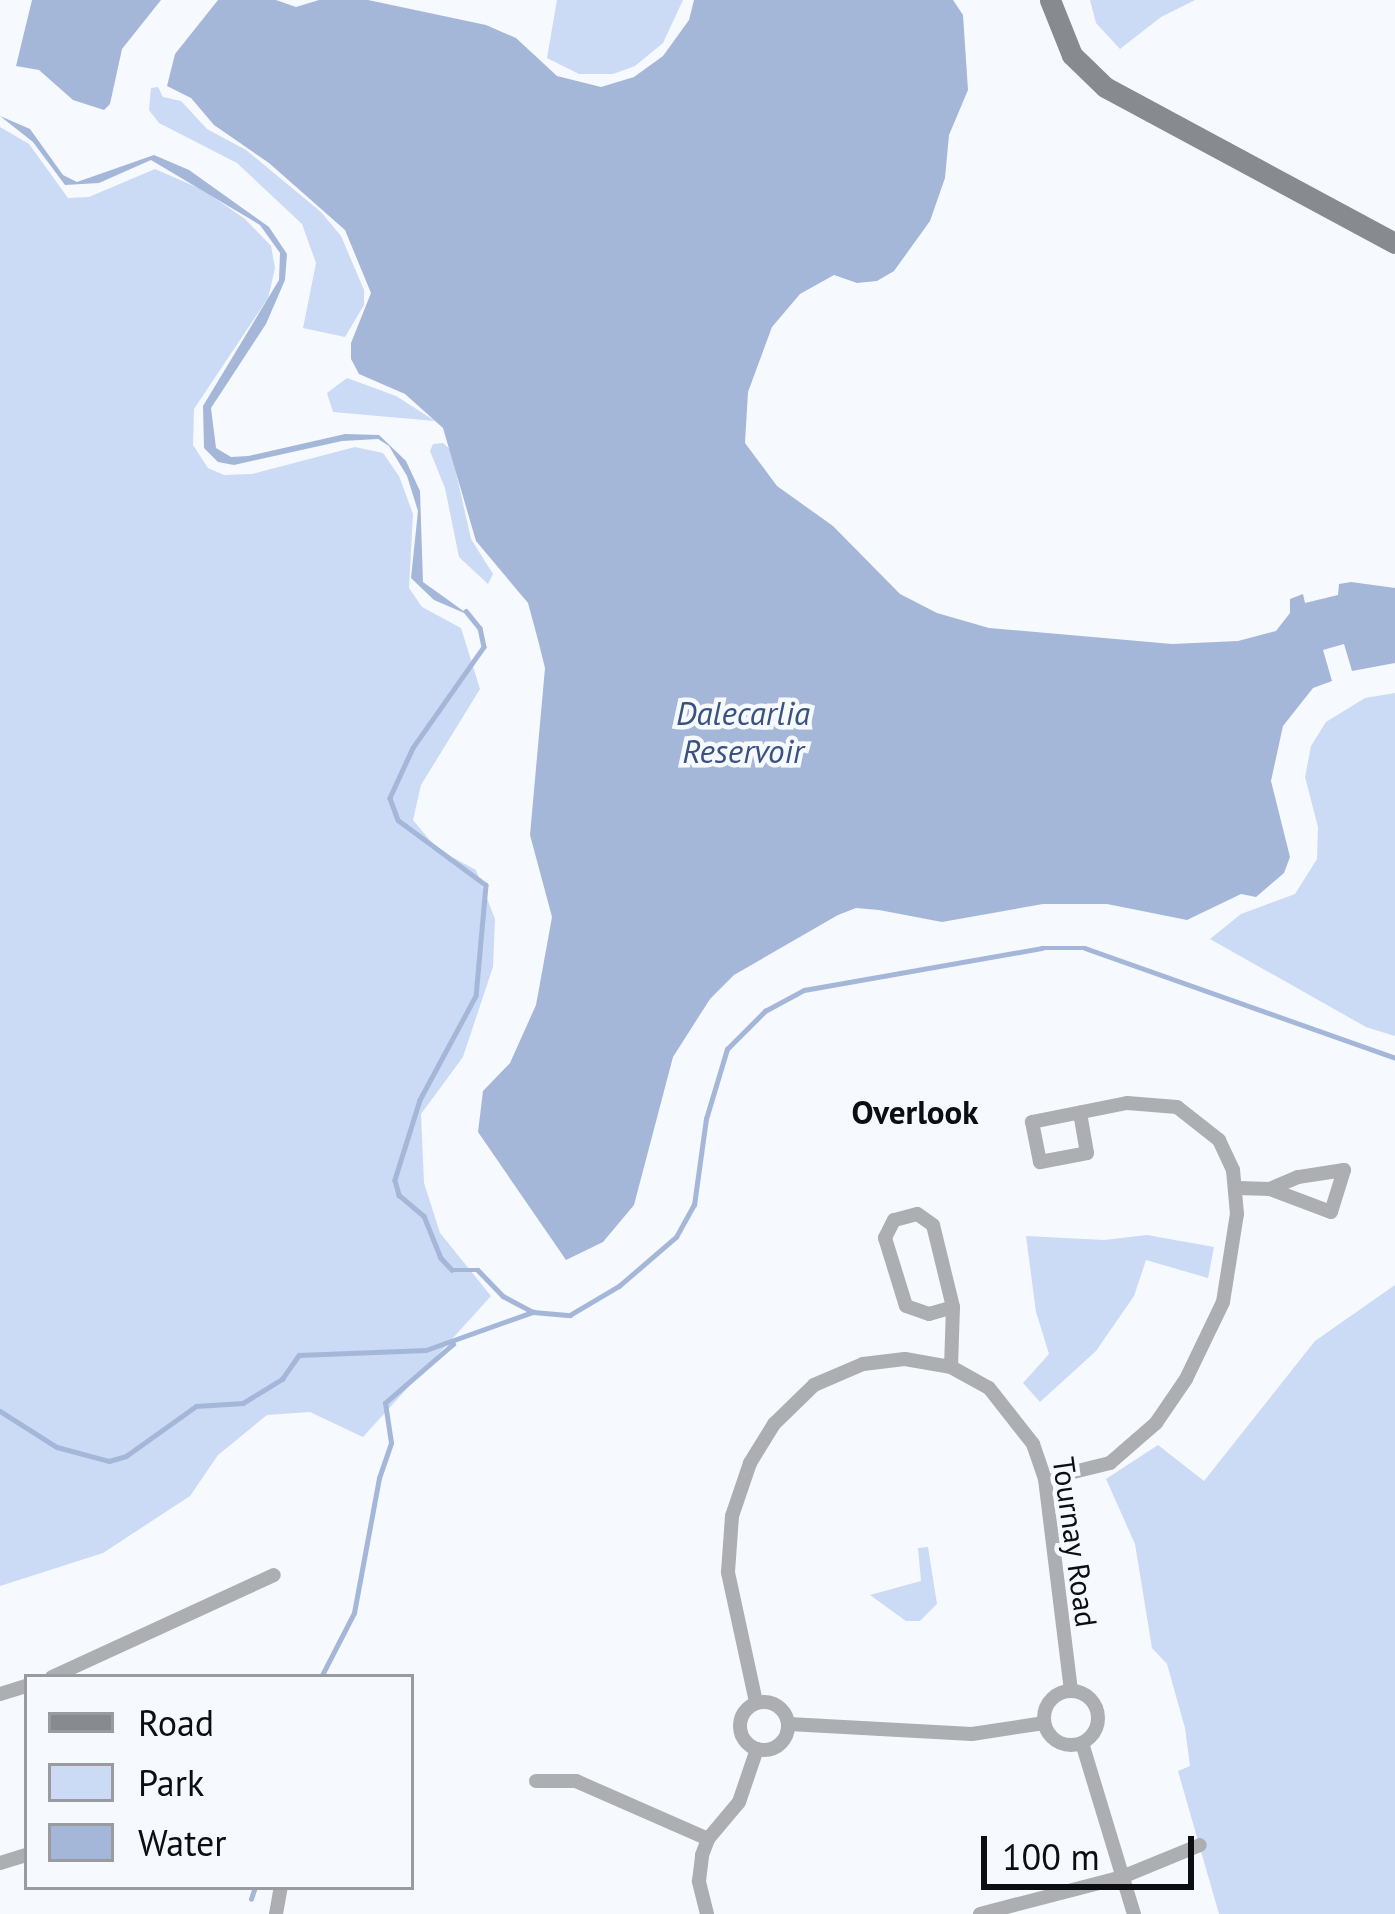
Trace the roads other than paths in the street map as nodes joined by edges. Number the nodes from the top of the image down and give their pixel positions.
1 (1049, 0) edge
2 (1395, 243) edge
3 (1080, 1113) junction
4 (1238, 1188) junction
5 (1270, 1189) junction
6 (953, 1307) junction
7 (951, 1367) junction
8 (1045, 1479) junction
9 (274, 1575) dead end
10 (59, 1674) edge
11 (1071, 1690) junction
12 (757, 1702) junction
13 (789, 1724) junction
14 (1044, 1724) junction
15 (1082, 1743) junction
16 (757, 1749) junction
17 (536, 1781) dead end
18 (708, 1839) junction
19 (1200, 1845) dead end
20 (1122, 1876) junction
21 (707, 1914) edge
22 (980, 1914) edge
23 (1134, 1914) edge

1 - 2 main road
3 - 3 street
3 - 4 street
4 - 5 street
4 - 8 street
5 - 5 street
6 - 6 street
6 - 7 street
7 - 8 street, Tournay Road
7 - 12 street
8 - 11 street, Tournay Road
9 - 10 street
11 - 14 street
11 - 15 street, Tournay Road
12 - 13 street
12 - 16 street
13 - 14 street
13 - 16 street
14 - 15 street
15 - 20 street, Tournay Road
16 - 18 street
17 - 18 street
18 - 21 street
19 - 20 street
20 - 22 street
20 - 23 street, Tournay Road

